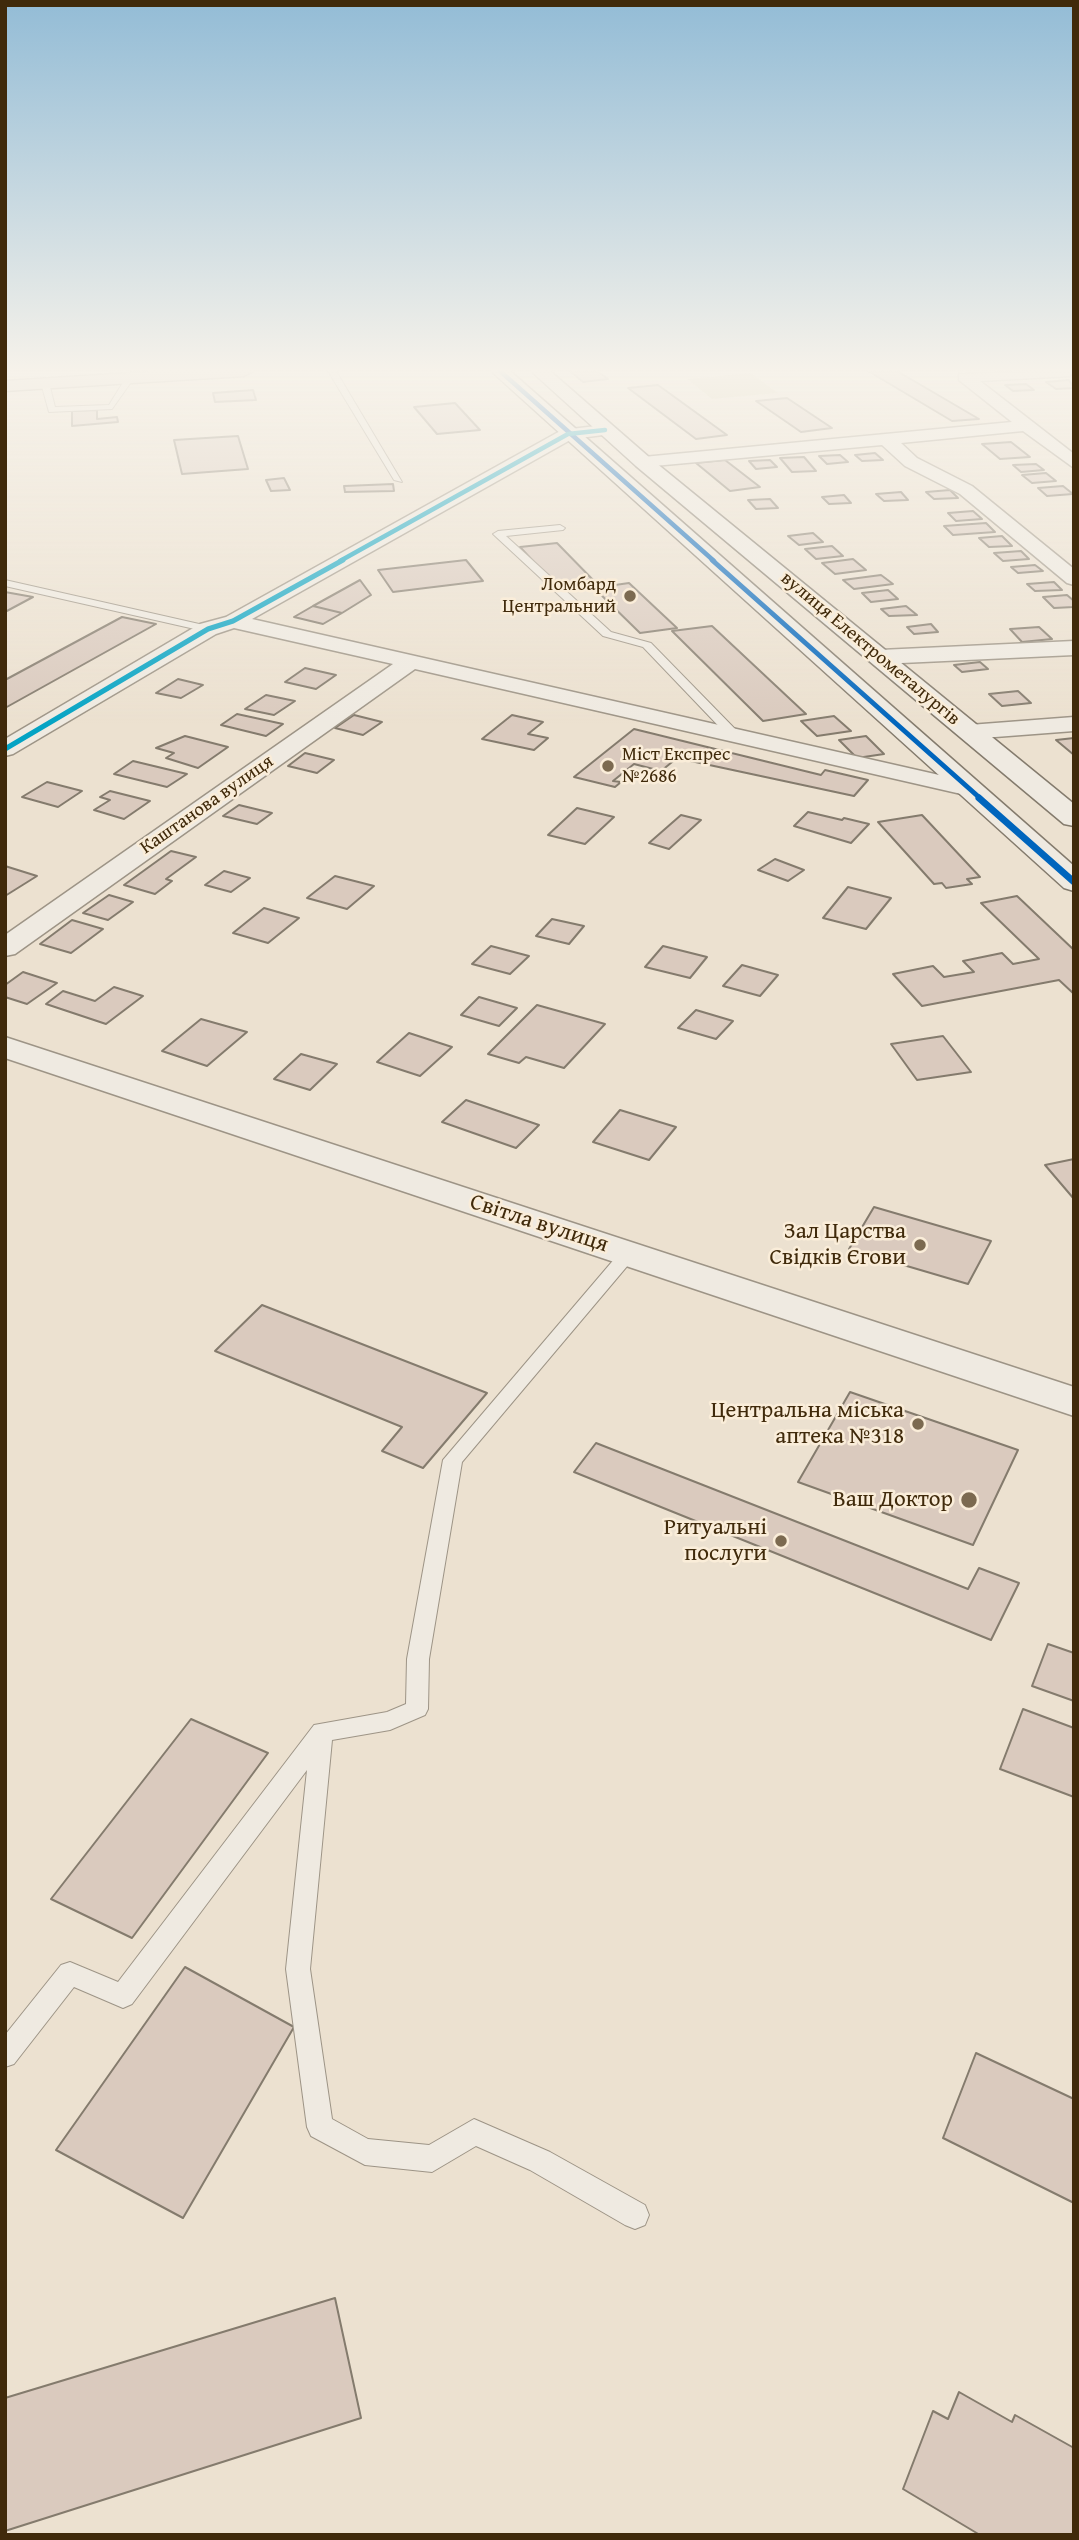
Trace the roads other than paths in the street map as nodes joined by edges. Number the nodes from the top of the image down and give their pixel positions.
1 (469, 490) edge
2 (631, 490) edge
3 (676, 490) edge
4 (964, 490) edge
5 (560, 528) dead end
6 (1074, 579) edge
7 (5, 583) edge
8 (233, 621) junction
9 (208, 629) junction
10 (1074, 648) edge
11 (880, 657) junction
12 (410, 662) junction
13 (1074, 724) edge
14 (969, 732) junction
15 (734, 735) junction
16 (5, 749) edge
17 (970, 789) junction
18 (1074, 818) edge
19 (1074, 882) edge
20 (5, 948) edge
21 (5, 1047) edge
22 (628, 1254) junction
23 (1074, 1402) edge
24 (322, 1732) junction
25 (5, 2055) edge
26 (635, 2215) dead end

1 - 8 street
2 - 17 main road, вулиця Електрометалургів
3 - 11 main road, вулиця Електрометалургів
4 - 6 street
5 - 15 lane
7 - 9 lane
8 - 9 street
8 - 12 street
9 - 16 street
10 - 11 street
11 - 14 main road, вулиця Електрометалургів
12 - 15 street
12 - 20 street, Каштанова вулиця
13 - 14 street
14 - 18 main road, вулиця Електрометалургів
15 - 17 street
17 - 19 main road, вулиця Електрометалургів
21 - 22 main road, Світла вулиця
22 - 23 main road, Світла вулиця
22 - 24 lane
24 - 25 lane
24 - 26 lane

